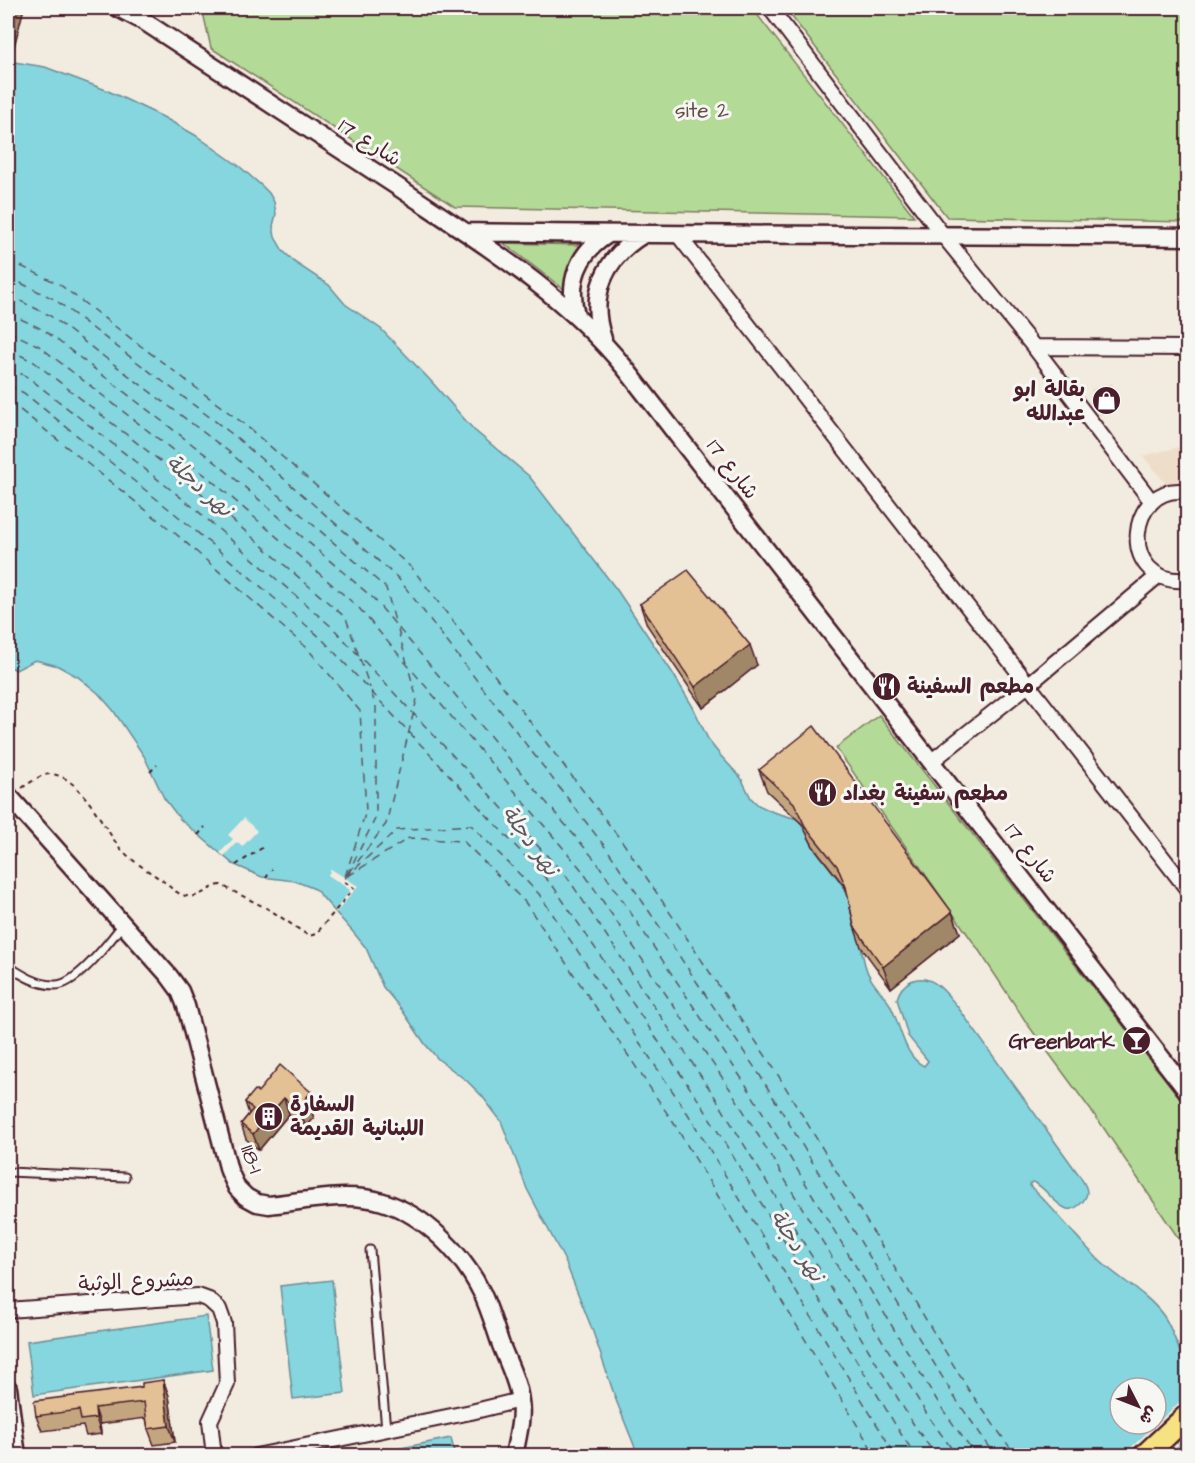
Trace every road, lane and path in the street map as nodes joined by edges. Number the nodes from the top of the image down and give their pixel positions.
1 (118, 8) edge
2 (770, 8) edge
3 (465, 232) junction
4 (607, 234) junction
5 (644, 234) junction
6 (942, 234) junction
7 (679, 236) junction
8 (1188, 237) edge
9 (576, 315) junction
10 (604, 343) junction
11 (1034, 347) junction
12 (1188, 348) edge
13 (1188, 492) edge
14 (1152, 502) junction
15 (1159, 575) junction
16 (1188, 580) edge
17 (1028, 685) junction
18 (932, 761) junction
19 (158, 765) dead end
20 (150, 772) dead end
21 (8, 796) edge
22 (205, 827) dead end
23 (198, 834) dead end
24 (262, 848) dead end
25 (236, 865) dead end
26 (272, 868) dead end
27 (266, 878) dead end
28 (345, 878) dead end
29 (1188, 890) edge
30 (123, 924) junction
31 (8, 966) edge
32 (1188, 1092) edge
33 (8, 1172) edge
34 (125, 1177) dead end
35 (370, 1250) dead end
36 (8, 1310) edge
37 (8, 1388) edge
38 (520, 1400) junction
39 (1188, 1415) edge
40 (386, 1429) junction
41 (17, 1455) edge
42 (214, 1455) edge
43 (256, 1455) edge
44 (514, 1455) edge
45 (1144, 1455) edge

1 - 3 street, شارع 17
2 - 6 street
3 - 4 street
3 - 9 street, شارع 17
4 - 5 street
4 - 9 street
5 - 7 street
5 - 10 street
6 - 7 street
6 - 8 street
6 - 11 street
7 - 17 street
9 - 10 street, شارع 17
10 - 18 street, شارع 17
11 - 12 street
11 - 14 street
13 - 14 street
14 - 15 street
15 - 16 street
15 - 17 street
17 - 18 street
17 - 29 street
18 - 32 street, شارع 17
19 - 20 path
21 - 28 path
21 - 30 street, 118-1
22 - 23 path
24 - 25 path
26 - 27 path
30 - 31 lane
30 - 38 street, 118-1
33 - 34 lane
35 - 40 lane
36 - 42 street, مشروع الوثبة
37 - 41 street
38 - 40 street
38 - 44 street, 118-1
39 - 45 main road
40 - 43 street

